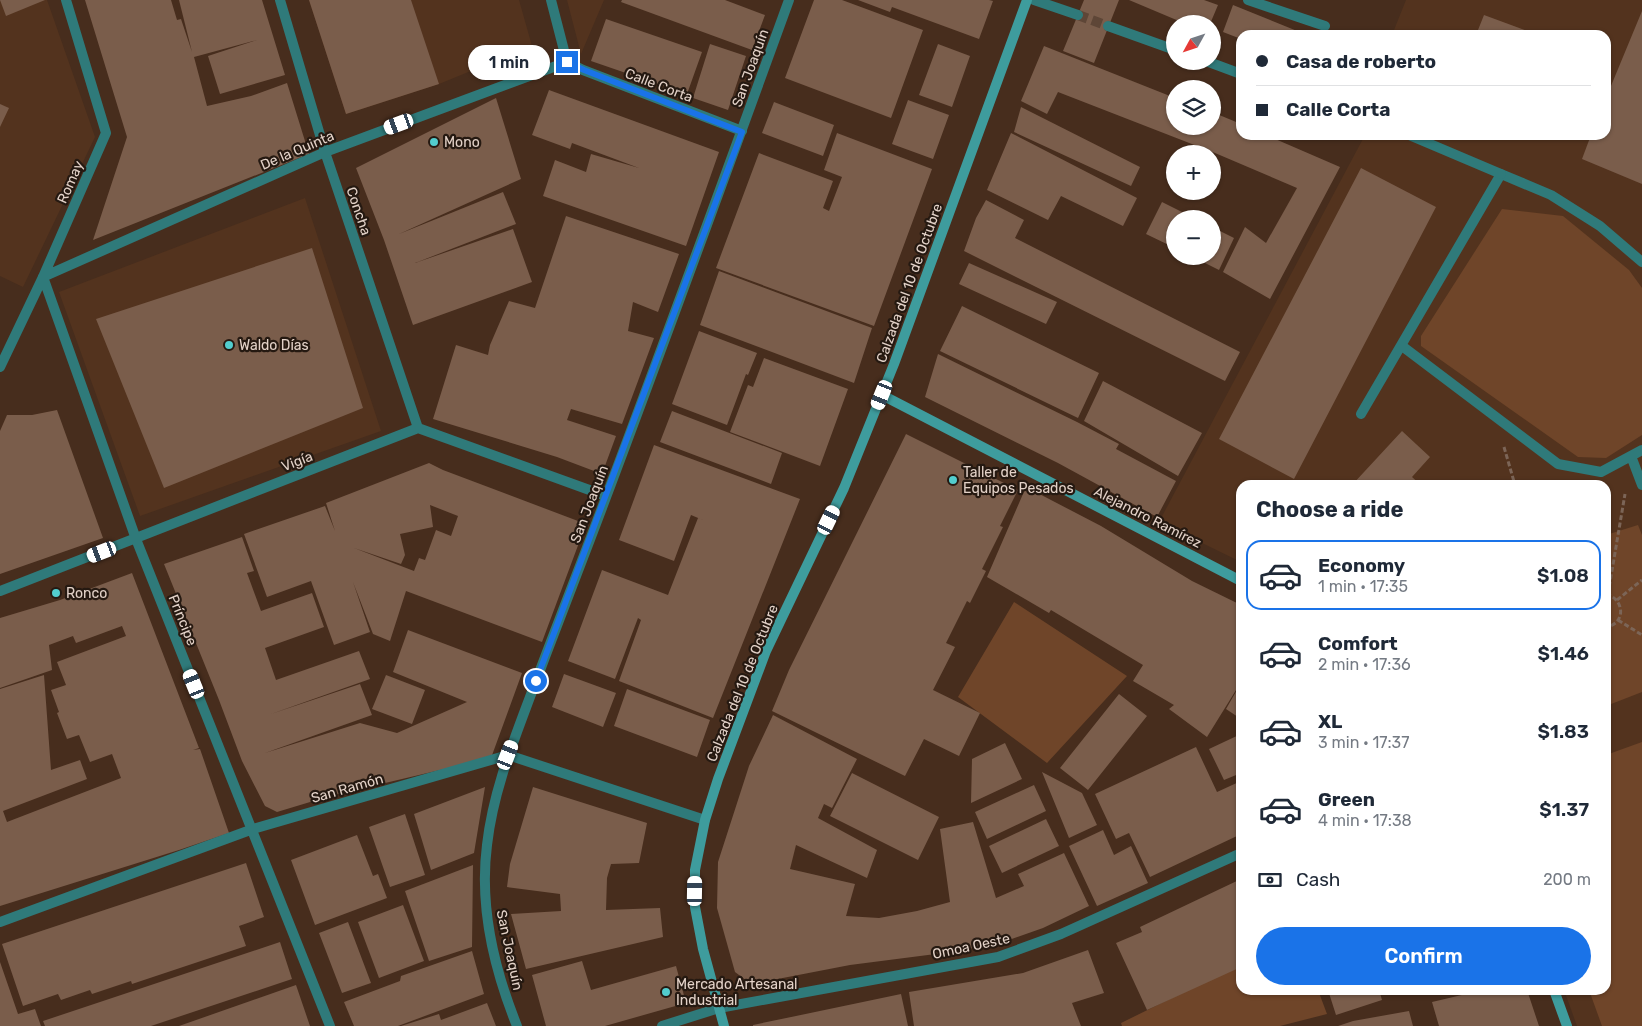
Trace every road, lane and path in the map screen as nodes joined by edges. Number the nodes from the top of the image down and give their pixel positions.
1 (66, 0) edge
2 (280, 0) edge
3 (550, 0) edge
4 (789, 0) edge
5 (1027, 0) edge
6 (1034, 0) edge
7 (1248, 0) edge
8 (1078, 15) tunnel mouth
9 (1108, 26) tunnel mouth
10 (1325, 26) dead end
11 (1166, 47) edge
12 (567, 62) junction
13 (1221, 67) edge
14 (1236, 72) edge
15 (742, 132) junction
16 (1421, 140) edge
17 (325, 152) junction
18 (1502, 174) junction
19 (1641, 260) edge
20 (43, 277) junction
21 (1402, 346) junction
22 (0, 367) edge
23 (882, 395) junction
24 (1361, 414) dead end
25 (1493, 414) junction
26 (418, 428) junction
27 (1642, 450) edge
28 (1631, 456) junction
29 (1513, 480) edge
30 (1642, 485) edge
31 (1625, 493) dead end
32 (606, 496) junction
33 (136, 539) junction
34 (1611, 572) edge
35 (1236, 578) edge
36 (1642, 580) edge
37 (0, 591) edge
38 (1611, 596) edge
39 (1617, 600) junction
40 (1618, 620) junction
41 (1611, 625) edge
42 (1642, 635) edge
43 (508, 755) junction
44 (705, 820) junction
45 (253, 829) junction
46 (1236, 855) edge
47 (0, 922) edge
48 (1556, 995) edge
49 (719, 1008) junction
50 (330, 1026) edge
51 (517, 1026) edge
52 (662, 1026) edge
53 (724, 1026) edge
54 (1567, 1026) edge

1 - 20 street, Romay
2 - 17 street, Concha
3 - 12 street
4 - 15 street, San Joaquín
5 - 23 main road, Calzada del 10 de Octubre
6 - 8 street
7 - 10 street
9 - 11 street
12 - 15 street, Calle Corta
12 - 17 street, De la Quinta
13 - 14 street
15 - 32 street, San Joaquín
16 - 18 street
17 - 20 street, De la Quinta
17 - 26 street, Concha
18 - 19 street
18 - 21 street
20 - 22 street, Romay
20 - 33 street, Príncipe
21 - 24 street
21 - 25 street
23 - 35 main road, Alejandro Ramírez
23 - 44 main road, Calzada del 10 de Octubre
25 - 28 street
25 - 29 path
26 - 32 street
26 - 33 street, Vigía
27 - 28 street
28 - 30 street
31 - 34 path
32 - 43 street, San Joaquín
33 - 37 street, Vigía
33 - 45 street, Príncipe
36 - 39 path
38 - 39 path
39 - 40 path
40 - 41 path
40 - 42 path
43 - 44 street
43 - 45 street, San Ramón
43 - 51 street, San Joaquín
44 - 49 main road, Calzada del 10 de Octubre
45 - 47 street, San Ramón
45 - 50 street, Príncipe
46 - 49 street, Omoa Oeste
48 - 54 main road
49 - 52 street, Omoa Oeste
49 - 53 main road, Calzada del 10 de Octubre

